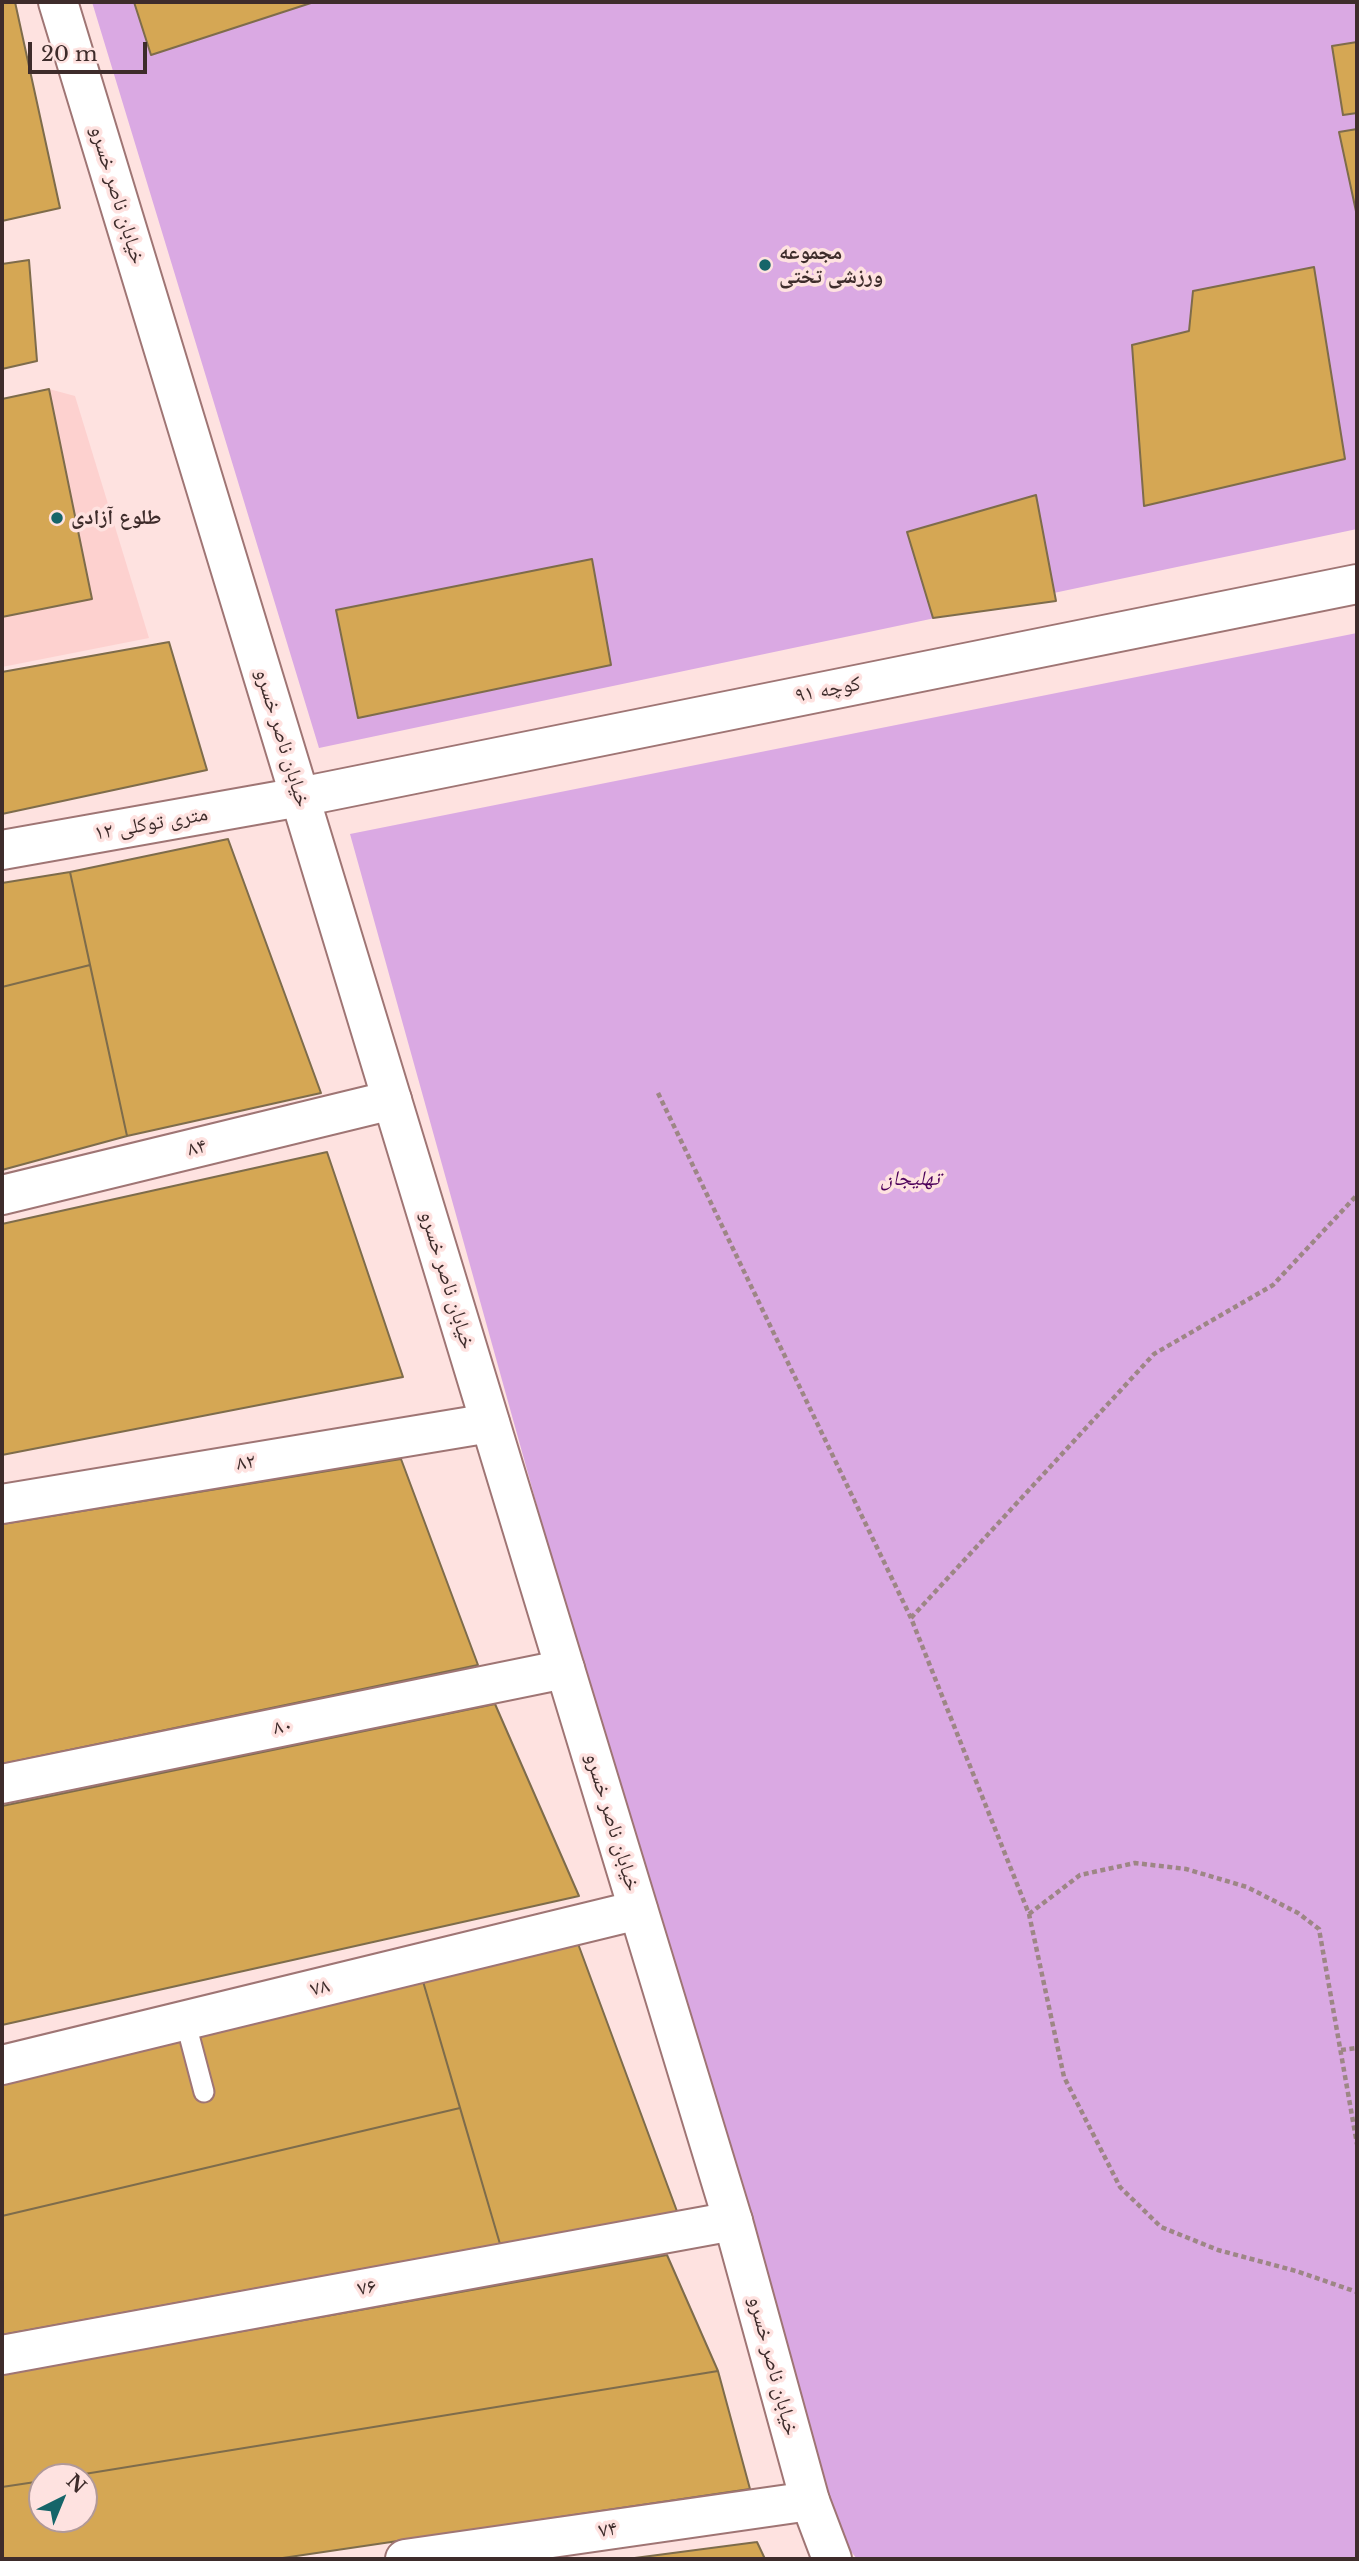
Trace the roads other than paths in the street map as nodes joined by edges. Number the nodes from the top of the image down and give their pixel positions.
1 (58, 2) edge
2 (1357, 584) edge
3 (300, 797) junction
4 (2, 850) edge
5 (392, 1100) junction
6 (2, 1195) edge
7 (490, 1423) junction
8 (2, 1504) edge
9 (565, 1670) junction
10 (2, 1784) edge
11 (638, 1910) junction
12 (185, 2020) junction
13 (2, 2065) edge
14 (204, 2092) dead end
15 (733, 2221) junction
16 (2, 2355) edge
17 (810, 2501) junction
18 (405, 2559) edge
19 (832, 2559) edge

1 - 3 street, خیابان ناصر خسرو
2 - 3 street, کوچه ۹۱
3 - 4 street, ۱۲ متری توکلی
3 - 5 street, خیابان ناصر خسرو
5 - 6 street, ۸۴
5 - 7 street, خیابان ناصر خسرو
7 - 8 street, ۸۲
7 - 9 street, خیابان ناصر خسرو
9 - 10 street, ۸۰
9 - 11 street, خیابان ناصر خسرو
11 - 12 street, ۷۸
11 - 15 street, خیابان ناصر خسرو
12 - 13 street, ۷۸
12 - 14 lane
15 - 16 street, ۷۶
15 - 17 street, خیابان ناصر خسرو
17 - 18 street, ۷۴
17 - 19 street, خیابان ناصر خسرو

